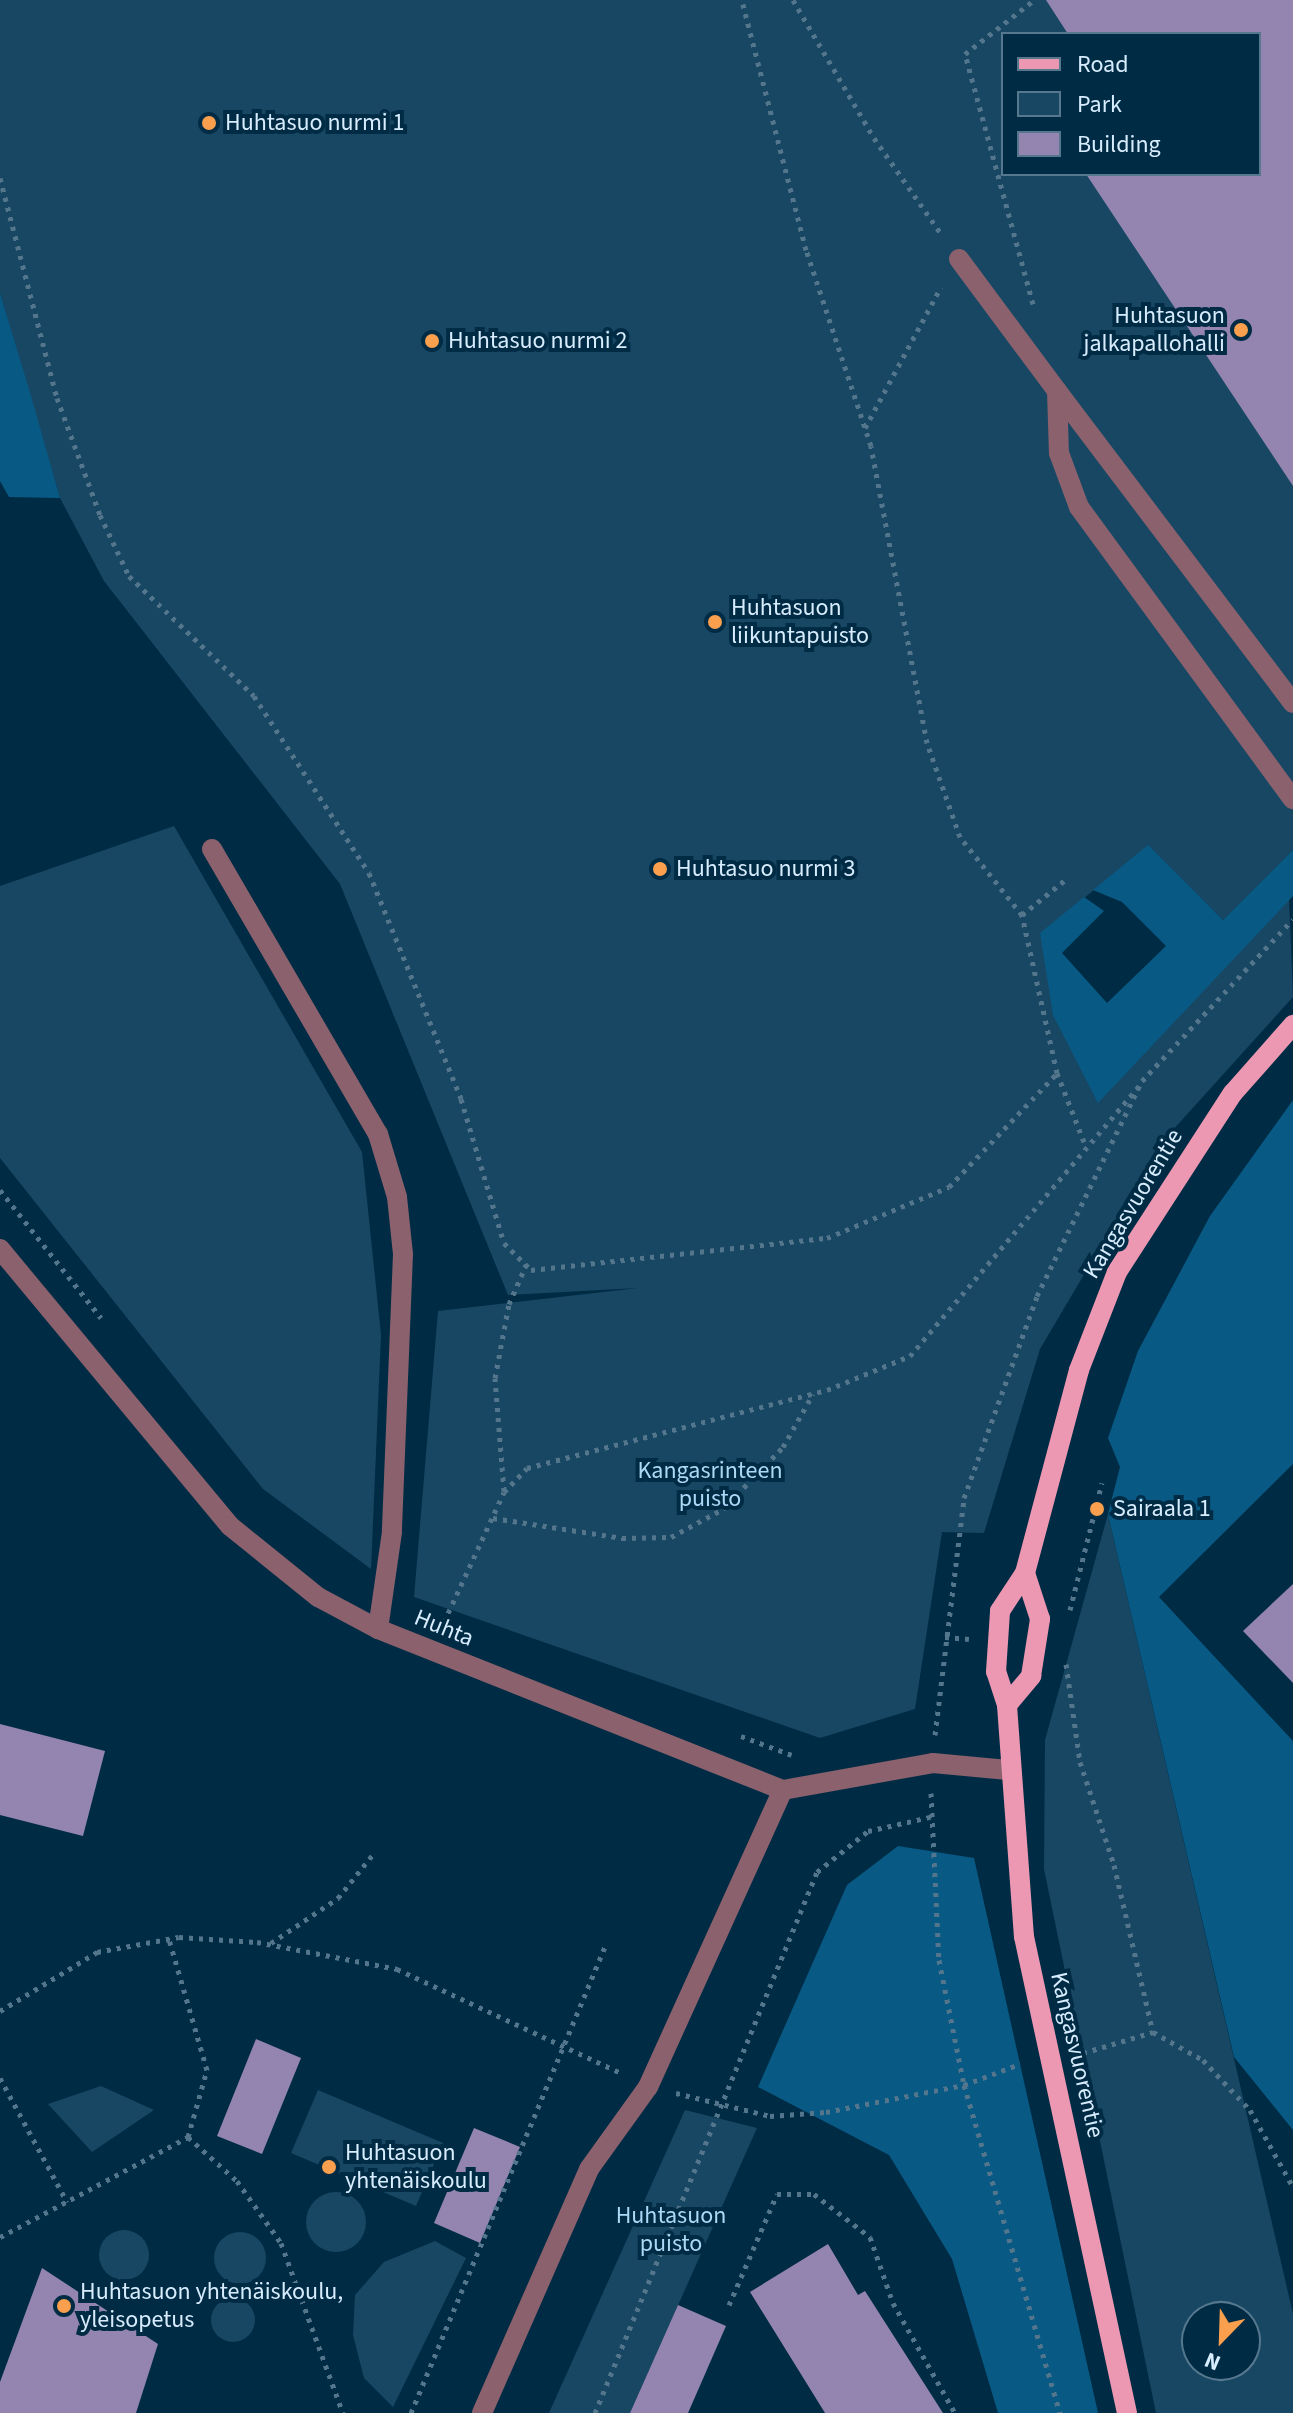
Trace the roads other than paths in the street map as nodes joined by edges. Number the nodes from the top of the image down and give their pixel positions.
1 (959, 259) road end
2 (1057, 391) junction
3 (1293, 703) edge
4 (1290, 789) edge
5 (212, 849) dead end
6 (1293, 1025) edge
7 (0, 1249) edge
8 (1025, 1573) junction
9 (378, 1629) junction
10 (1007, 1705) junction
11 (1008, 1770) junction
12 (783, 1790) junction
13 (482, 2413) edge
14 (1127, 2413) edge

1 - 2 street
2 - 3 street
2 - 4 street
5 - 9 street
6 - 8 main road, Kangasvuorentie
7 - 9 street, Huhta
8 - 10 main road, Kangasvuorentie
8 - 10 main road
9 - 12 street, Huhta
10 - 11 main road, Kangasvuorentie
11 - 12 street
11 - 14 main road, Kangasvuorentie
12 - 13 street

